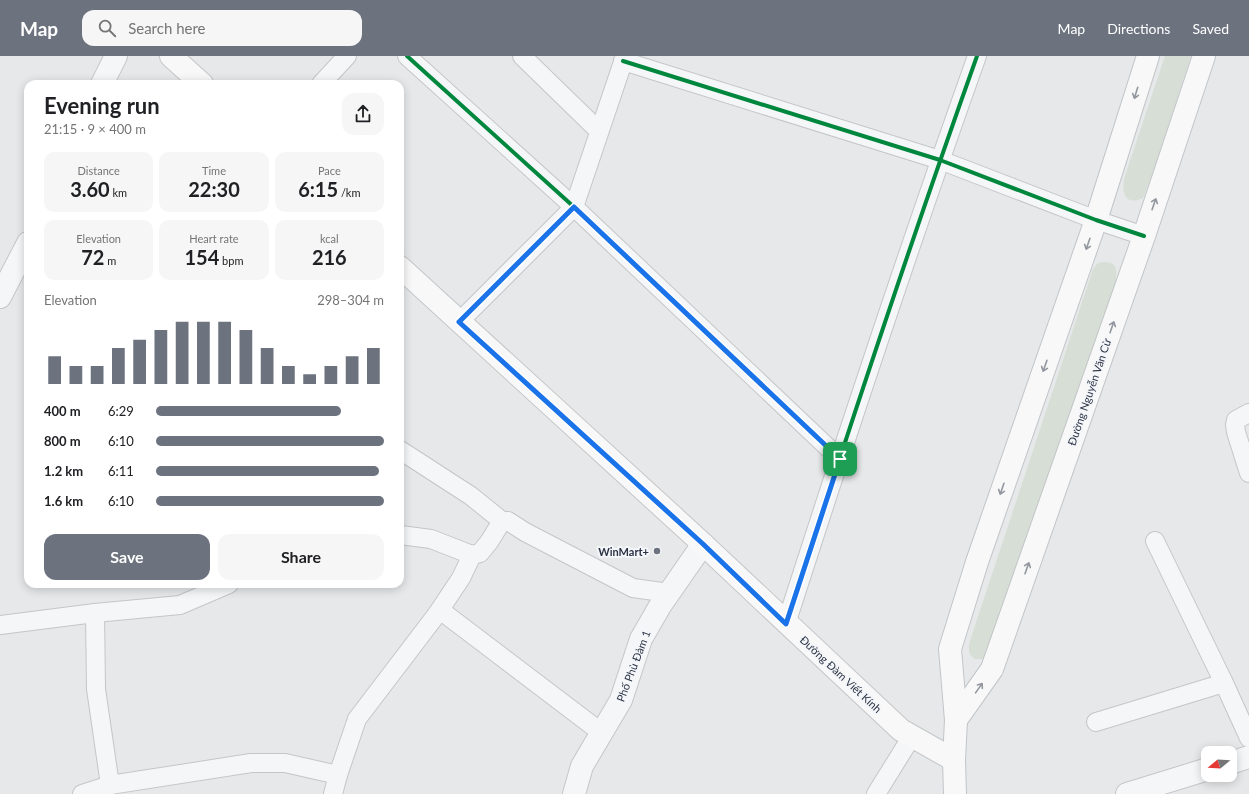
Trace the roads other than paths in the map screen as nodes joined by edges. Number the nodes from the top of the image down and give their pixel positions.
1 (116, 56) edge
2 (171, 56) edge
3 (347, 56) edge
4 (407, 56) edge
5 (522, 56) edge
6 (977, 56) edge
7 (1148, 56) edge
8 (1204, 56) edge
9 (624, 58) edge
10 (104, 80) edge
11 (198, 80) edge
12 (325, 80) edge
13 (600, 131) junction
14 (940, 160) junction
15 (574, 207) junction
16 (1096, 220) junction
17 (1144, 236) junction
18 (24, 251) edge
19 (404, 271) edge
20 (0, 297) edge
21 (459, 322) junction
22 (1249, 413) edge
23 (404, 453) edge
24 (840, 459) junction
25 (1249, 473) edge
26 (502, 521) junction
27 (404, 535) edge
28 (1155, 541) dead end
29 (703, 544) junction
30 (472, 555) junction
31 (220, 588) edge
32 (669, 593) junction
33 (440, 610) junction
34 (95, 613) junction
35 (786, 624) junction
36 (0, 625) edge
37 (1224, 683) junction
38 (956, 720) junction
39 (1096, 722) dead end
40 (602, 733) junction
41 (912, 736) junction
42 (1249, 738) edge
43 (1249, 757) edge
44 (954, 760) junction
45 (1237, 761) edge
46 (1201, 771) edge
47 (338, 775) junction
48 (110, 785) junction
49 (82, 794) edge
50 (333, 794) edge
51 (574, 794) edge
52 (876, 794) edge
53 (955, 794) edge
54 (1126, 794) edge

1 - 10 street
2 - 11 main road
3 - 12 street
4 - 15 street
5 - 13 street
6 - 14 street
7 -> 16 main road
17 -> 8 main road, Đường Nguyễn Văn Cừ
9 - 13 street
9 - 14 street
13 - 15 street
14 - 16 street
14 - 24 street
15 - 21 street
15 - 24 street
16 - 17 street
16 -> 38 main road
38 -> 17 main road, Đường Nguyễn Văn Cừ
18 - 20 street
19 - 21 main road, Đường Đàm Viết Kính
21 - 29 main road, Đường Đàm Viết Kính
22 - 25 street
23 - 26 street
24 - 35 street
26 - 30 street
26 - 32 street
27 - 30 street
28 - 37 street
29 - 32 street, Phố Phù Đàm 1
29 - 35 main road, Đường Đàm Viết Kính
30 - 33 street
31 - 34 street
32 - 40 street, Phố Phù Đàm 1
33 - 40 street
33 - 47 street
34 - 36 street
34 - 48 street
35 - 41 main road, Đường Đàm Viết Kính
37 - 39 street
37 - 42 street
38 - 44 main road
40 - 51 street, Phố Phù Đàm 1
41 - 44 main road, Đường Đàm Viết Kính
41 - 52 street
43 - 45 street
44 - 53 main road
46 - 54 street
47 - 48 street
47 - 50 street
48 - 49 street

